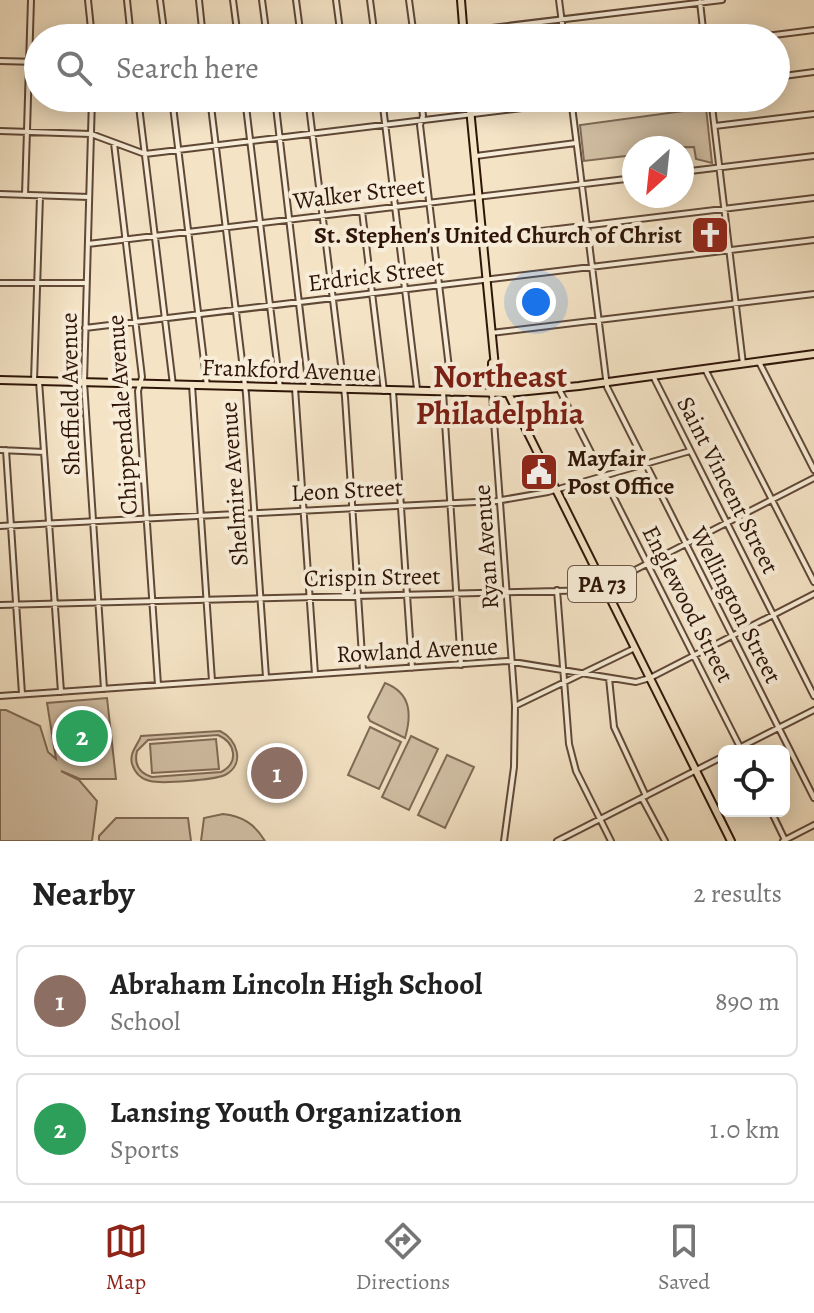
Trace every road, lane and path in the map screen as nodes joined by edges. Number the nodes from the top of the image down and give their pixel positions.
1 (31, 0) edge
2 (88, 0) edge
3 (127, 0) edge
4 (160, 0) edge
5 (199, 0) edge
6 (233, 0) edge
7 (262, 0) edge
8 (296, 0) edge
9 (336, 0) edge
10 (370, 0) edge
11 (409, 0) edge
12 (461, 0) edge
13 (559, 0) edge
14 (722, 0) edge
15 (700, 1) edge
16 (561, 19) junction
17 (31, 24) edge
18 (91, 24) edge
19 (130, 24) edge
20 (163, 24) edge
21 (202, 24) edge
22 (236, 24) edge
23 (265, 24) edge
24 (299, 24) edge
25 (339, 24) edge
26 (373, 24) edge
27 (411, 24) edge
28 (463, 24) edge
29 (531, 24) edge
30 (562, 24) edge
31 (702, 24) edge
32 (814, 30) edge
33 (790, 33) edge
34 (0, 61) edge
35 (24, 62) edge
36 (814, 72) edge
37 (790, 75) edge
38 (28, 112) edge
39 (92, 112) edge
40 (140, 112) edge
41 (174, 112) edge
42 (212, 112) edge
43 (247, 112) edge
44 (276, 112) edge
45 (310, 112) edge
46 (384, 112) edge
47 (422, 112) edge
48 (470, 112) edge
49 (490, 112) edge
50 (572, 112) edge
51 (713, 112) edge
52 (814, 114) edge
53 (470, 115) junction
54 (422, 120) junction
55 (385, 125) junction
56 (715, 126) junction
57 (0, 131) edge
58 (27, 132) junction
59 (313, 133) junction
60 (91, 134) junction
61 (279, 137) junction
62 (250, 141) junction
63 (114, 143) junction
64 (576, 143) junction
65 (216, 145) junction
66 (178, 149) junction
67 (145, 154) junction
68 (474, 156) junction
69 (814, 156) edge
70 (720, 167) junction
71 (694, 170) edge
72 (622, 180) edge
73 (581, 185) junction
74 (0, 194) edge
75 (25, 195) junction
76 (40, 196) junction
77 (89, 197) junction
78 (478, 197) junction
79 (814, 198) edge
80 (429, 203) junction
81 (396, 207) junction
82 (725, 209) junction
83 (362, 211) junction
84 (323, 216) junction
85 (289, 220) junction
86 (260, 223) junction
87 (586, 226) junction
88 (226, 227) junction
89 (188, 232) junction
90 (155, 236) junction
91 (126, 239) junction
92 (481, 239) junction
93 (814, 240) edge
94 (88, 244) junction
95 (730, 250) junction
96 (592, 267) junction
97 (485, 280) junction
98 (0, 283) edge
99 (37, 283) junction
100 (87, 283) junction
101 (439, 286) junction
102 (406, 290) junction
103 (372, 294) junction
104 (814, 294) edge
105 (333, 299) junction
106 (299, 302) junction
107 (736, 304) junction
108 (270, 306) junction
109 (236, 310) junction
110 (198, 315) junction
111 (165, 318) junction
112 (598, 321) junction
113 (136, 322) junction
114 (85, 328) junction
115 (490, 333) junction
116 (814, 355) edge
117 (493, 359) junction
118 (759, 362) junction
119 (743, 364) junction
120 (705, 369) junction
121 (653, 376) junction
122 (0, 380) edge
123 (37, 381) junction
124 (84, 382) junction
125 (606, 383) junction
126 (140, 384) junction
127 (173, 385) junction
128 (192, 385) junction
129 (207, 386) junction
130 (246, 387) junction
131 (280, 388) junction
132 (295, 388) junction
133 (558, 388) junction
134 (309, 389) junction
135 (344, 390) junction
136 (384, 391) junction
137 (393, 391) junction
138 (417, 391) junction
139 (443, 392) junction
140 (452, 393) junction
141 (507, 393) junction
142 (492, 394) junction
143 (3, 450) edge
144 (690, 451) junction
145 (44, 452) junction
146 (645, 464) junction
147 (814, 470) edge
148 (603, 476) junction
149 (814, 478) edge
150 (555, 490) junction
151 (501, 500) junction
152 (772, 500) junction
153 (450, 503) junction
154 (401, 505) junction
155 (352, 508) junction
156 (303, 510) junction
157 (255, 513) junction
158 (201, 516) junction
159 (147, 518) junction
160 (93, 521) junction
161 (49, 523) junction
162 (727, 523) junction
163 (11, 525) junction
164 (0, 526) edge
165 (686, 544) junction
166 (647, 563) junction
167 (814, 582) edge
168 (604, 586) junction
169 (557, 590) junction
170 (508, 592) junction
171 (456, 593) junction
172 (407, 594) junction
173 (814, 594) edge
174 (358, 596) junction
175 (309, 597) junction
176 (260, 598) junction
177 (206, 600) junction
178 (152, 601) junction
179 (99, 602) junction
180 (55, 604) junction
181 (0, 605) edge
182 (16, 605) junction
183 (773, 615) junction
184 (732, 636) junction
185 (635, 648) junction
186 (694, 655) junction
187 (513, 663) junction
188 (461, 665) junction
189 (412, 668) junction
190 (363, 671) junction
191 (563, 671) junction
192 (315, 674) junction
193 (582, 674) junction
194 (266, 678) junction
195 (609, 678) junction
196 (650, 678) junction
197 (212, 681) junction
198 (565, 681) junction
199 (158, 685) junction
200 (104, 689) junction
201 (61, 692) junction
202 (22, 694) junction
203 (0, 696) edge
204 (814, 696) edge
205 (515, 706) junction
206 (814, 710) edge
207 (778, 728) junction
208 (739, 745) edge
209 (748, 745) edge
210 (718, 759) edge
211 (696, 770) junction
212 (644, 797) junction
213 (814, 798) edge
214 (774, 817) edge
215 (600, 819) junction
216 (814, 825) edge
217 (784, 840) edge
218 (504, 841) edge
219 (557, 841) edge
220 (611, 841) edge
221 (665, 841) edge
222 (731, 841) edge

1 - 17 street
2 - 18 street
3 - 19 street
4 - 20 street
5 - 21 street
6 - 22 street
7 - 23 street
8 - 24 street
9 - 25 street
10 - 26 street
11 - 27 street
12 - 28 main road
13 - 16 street
14 - 15 street
15 - 16 street
15 - 31 street
16 - 29 street
16 - 30 street
32 - 33 street
34 - 35 street
36 - 37 street
38 - 58 street
39 - 60 street, Sheffield Avenue
40 - 67 street
41 - 66 street
42 - 65 street, Shelmire Avenue
43 - 62 street
44 - 61 street
45 - 59 street
46 - 55 street
47 - 54 street
48 - 53 main road, PA 73
49 - 53 street
50 - 64 street, Wellington Street
51 - 56 street
52 - 56 street
53 - 54 street
53 - 68 main road, PA 73
54 - 55 street
54 - 80 street
55 - 59 street
55 - 81 street
56 - 70 street
57 - 58 street
58 - 60 street
58 - 75 street
59 - 61 street
59 - 84 street
60 - 63 street
60 - 77 street, Sheffield Avenue
61 - 62 street
61 - 85 street
62 - 65 street
62 - 86 street
63 - 67 street
63 - 91 street, Chippendale Avenue
64 - 68 street
64 - 73 street, Wellington Street
65 - 66 street
65 - 88 street, Shelmire Avenue
66 - 67 street
66 - 89 street
67 - 90 street
68 - 78 main road, PA 73
69 - 70 street
70 - 71 street
70 - 82 street
72 - 73 street, Walker Street
73 - 78 street, Walker Street
73 - 87 street, Wellington Street
74 - 75 street
75 - 76 street
76 - 77 street
76 - 99 street
77 - 94 street, Sheffield Avenue
78 - 80 street, Walker Street
78 - 92 main road, PA 73
79 - 82 street
80 - 81 street, Walker Street
80 - 101 street
81 - 83 street, Walker Street
81 - 102 street
82 - 87 street
82 - 95 street
83 - 84 street, Walker Street
83 - 103 street
84 - 85 street, Walker Street
84 - 105 street
85 - 86 street, Walker Street
85 - 106 street
86 - 88 street, Walker Street
86 - 108 street
87 - 92 street
87 - 96 street, Wellington Street
88 - 89 street, Walker Street
88 - 109 street, Shelmire Avenue
89 - 90 street, Walker Street
89 - 110 street
90 - 91 street, Walker Street
90 - 111 street
91 - 94 street, Walker Street
91 - 113 street, Chippendale Avenue
92 - 97 main road, PA 73
93 - 95 street, Erdrick Street
94 - 100 street, Sheffield Avenue
95 - 96 street, Erdrick Street
95 - 107 street
96 - 97 street, Erdrick Street
96 - 112 street, Wellington Street
97 - 101 street, Erdrick Street
97 - 115 main road, PA 73
98 - 99 street
99 - 100 street
99 - 123 street
100 - 114 street, Sheffield Avenue
101 - 102 street, Erdrick Street
101 - 140 street
102 - 103 street, Erdrick Street
102 - 138 street
103 - 105 street, Erdrick Street
103 - 136 street
104 - 107 street
105 - 106 street, Erdrick Street
105 - 135 street
106 - 108 street, Erdrick Street
106 - 134 street
107 - 112 street
107 - 119 street
108 - 109 street, Erdrick Street
108 - 131 street
109 - 110 street, Erdrick Street
109 - 130 street, Shelmire Avenue
110 - 111 street, Erdrick Street
110 - 129 street
111 - 113 street, Erdrick Street
111 - 127 street
112 - 115 street
112 - 125 street, Wellington Street
113 - 114 street, Erdrick Street
113 - 126 street, Chippendale Avenue
114 - 124 street, Sheffield Avenue
115 - 117 main road, PA 73
116 - 118 main road, Frankford Avenue
117 - 141 main road, PA 73
117 - 142 main road
118 - 119 main road, Frankford Avenue
118 - 147 street
119 - 120 main road, Frankford Avenue
120 - 121 main road, Frankford Avenue
120 - 152 street
121 - 125 main road, Frankford Avenue
121 - 144 street, Saint Vincent Street
122 - 123 main road, Frankford Avenue
123 - 124 main road, Frankford Avenue
123 - 145 street
124 - 126 main road, Frankford Avenue
124 - 160 street, Sheffield Avenue
125 - 133 main road, Frankford Avenue
125 - 146 street, Wellington Street
126 - 127 main road, Frankford Avenue
126 - 159 street, Chippendale Avenue
127 - 128 main road, Frankford Avenue
128 - 129 main road, Frankford Avenue
128 - 158 street
129 - 130 main road, Frankford Avenue
130 - 131 main road, Frankford Avenue
130 - 157 street, Shelmire Avenue
131 - 132 main road, Frankford Avenue
132 - 134 main road, Frankford Avenue
132 - 156 street
133 - 141 main road, Frankford Avenue
133 - 148 street, Englewood Street
134 - 135 main road, Frankford Avenue
135 - 136 main road, Frankford Avenue
135 - 155 street
136 - 137 main road, Frankford Avenue
137 - 138 main road, Frankford Avenue
137 - 154 street
138 - 139 main road, Frankford Avenue
139 - 140 main road, Frankford Avenue
139 - 153 street
140 - 142 main road, Frankford Avenue
141 - 142 main road, Frankford Avenue
141 - 150 main road, PA 73
142 - 151 street, Ryan Avenue
143 - 145 street
143 - 163 street
144 - 146 street, Leon Street
144 - 162 street, Saint Vincent Street
145 - 161 street
146 - 148 street, Leon Street
146 - 165 street, Wellington Street
148 - 150 street, Leon Street
148 - 166 street, Englewood Street
149 - 152 street, Crispin Street
150 - 151 street, Leon Street
150 - 168 main road, PA 73
151 - 153 street, Leon Street
151 - 170 street, Ryan Avenue
152 - 162 street, Crispin Street
152 - 167 street
153 - 154 street, Leon Street
153 - 171 street
154 - 155 street, Leon Street
154 - 172 street
155 - 156 street, Leon Street
155 - 174 street
156 - 157 street, Leon Street
156 - 175 street
157 - 158 street, Leon Street
157 - 176 street, Shelmire Avenue
158 - 159 street, Leon Street
158 - 177 street
159 - 160 street, Leon Street
159 - 178 street, Chippendale Avenue
160 - 161 street, Leon Street
160 - 179 street, Sheffield Avenue
161 - 163 street, Leon Street
161 - 180 street
162 - 165 street, Crispin Street
162 - 183 street, Saint Vincent Street
163 - 164 street, Leon Street
163 - 182 street
165 - 166 street, Crispin Street
165 - 184 street, Wellington Street
166 - 168 street, Crispin Street
166 - 186 street, Englewood Street
168 - 169 street, Crispin Street
168 - 185 main road, PA 73
169 - 170 street, Crispin Street
169 - 191 street
170 - 171 street, Crispin Street
170 - 187 street, Ryan Avenue
171 - 172 street, Crispin Street
171 - 188 street
172 - 174 street, Crispin Street
172 - 189 street
173 - 183 street, Rowland Avenue
174 - 175 street, Crispin Street
174 - 190 street
175 - 176 street, Crispin Street
175 - 192 street
176 - 177 street, Crispin Street
176 - 194 street, Shelmire Avenue
177 - 178 street, Crispin Street
177 - 197 street
178 - 179 street, Crispin Street
178 - 199 street, Chippendale Avenue
179 - 180 street, Crispin Street
179 - 200 street, Sheffield Avenue
180 - 182 street, Crispin Street
180 - 201 street
181 - 182 street, Crispin Street
182 - 202 street
183 - 184 street, Rowland Avenue
183 - 204 street, Saint Vincent Street
184 - 186 street, Rowland Avenue
184 - 207 street, Wellington Street
185 - 193 street
185 - 196 main road, PA 73
186 - 196 street, Rowland Avenue
186 - 208 street, Englewood Street
187 - 188 street, Rowland Avenue
187 - 191 street, Rowland Avenue
187 - 205 street, Ryan Avenue
188 - 189 street, Rowland Avenue
189 - 190 street, Rowland Avenue
190 - 192 street, Rowland Avenue
191 - 193 street, Rowland Avenue
191 - 198 street
192 - 194 street, Rowland Avenue
193 - 195 street, Rowland Avenue
193 - 198 street
194 - 197 street, Rowland Avenue
195 - 196 street, Rowland Avenue
195 - 212 street
196 - 211 main road, PA 73
197 - 199 street, Rowland Avenue
198 - 205 street
198 - 215 street
199 - 200 street, Rowland Avenue
200 - 201 street, Rowland Avenue
201 - 202 street, Rowland Avenue
202 - 203 street, Rowland Avenue
205 - 218 street, Ryan Avenue
206 - 207 street
207 - 209 street
207 - 213 street, Wellington Street
210 - 211 street
211 - 212 street
211 - 222 main road, PA 73
212 - 215 street
212 - 221 street
214 - 217 street
215 - 219 street
215 - 220 street
216 - 217 street

